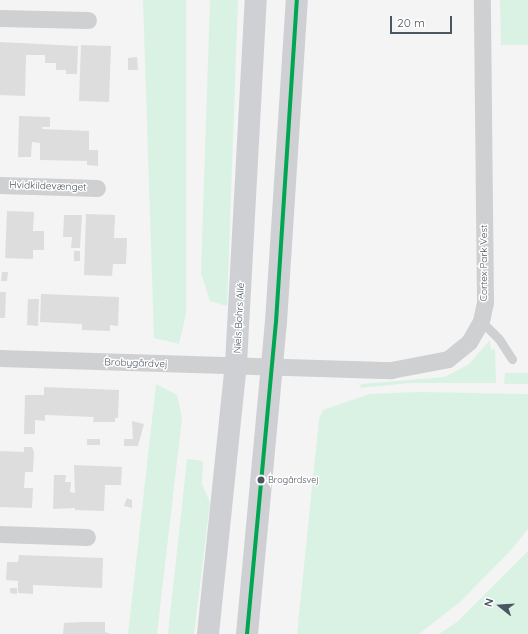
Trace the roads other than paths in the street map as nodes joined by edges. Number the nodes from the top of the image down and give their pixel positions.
1 (256, 0) edge
2 (297, 0) edge
3 (482, 0) edge
4 (0, 18) edge
5 (88, 20) dead end
6 (0, 185) edge
7 (97, 188) dead end
8 (481, 321) junction
9 (0, 358) edge
10 (512, 359) dead end
11 (236, 364) junction
12 (272, 366) junction
13 (0, 534) edge
14 (87, 537) dead end
15 (208, 634) edge
16 (247, 634) edge

1 - 11 street, Niels Bohrs Allé
2 - 12 street
3 - 8 street, Cortex Park Vest
4 - 5 street
6 - 7 street, Hvidkildevænget
8 - 10 lane
8 - 12 street, Cortex Park Vest
9 - 11 street, Brobygårdvej
11 - 12 street, Brobygårdvej
11 - 15 street, Niels Bohrs Allé
12 - 16 street
13 - 14 street

